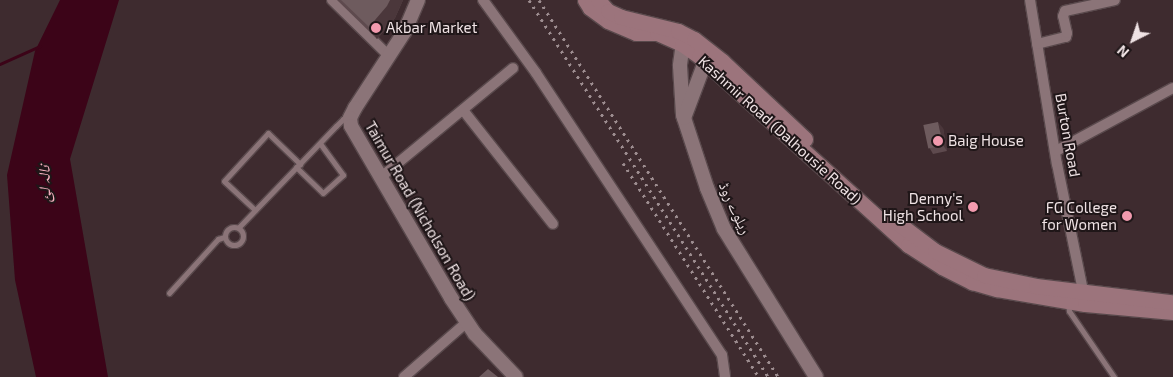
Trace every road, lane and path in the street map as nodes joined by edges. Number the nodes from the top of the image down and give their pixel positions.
1 (332, 0) edge
2 (418, 0) edge
3 (483, 0) edge
4 (584, 0) edge
5 (598, 0) edge
6 (1030, 0) edge
7 (1116, 0) edge
8 (683, 39) junction
9 (1037, 44) junction
10 (390, 57) junction
11 (709, 58) junction
12 (514, 68) dead end
13 (1173, 88) edge
14 (462, 110) junction
15 (350, 118) junction
16 (684, 118) junction
17 (320, 143) junction
18 (1056, 151) junction
19 (298, 165) junction
20 (381, 177) junction
21 (255, 210) junction
22 (553, 224) dead end
23 (239, 228) junction
24 (224, 237) junction
25 (169, 293) dead end
26 (1067, 296) junction
27 (1084, 298) junction
28 (1173, 302) edge
29 (1173, 312) edge
30 (467, 322) junction
31 (404, 377) edge
32 (516, 377) edge
33 (725, 377) edge
34 (816, 377) edge
35 (1114, 377) edge

1 - 10 street
2 - 10 street, Taimur Road (Nicholson Road)
3 - 33 street
4 - 8 main road, Kashmir Road (Dalhousie Road)
5 - 8 main road, Kashmir Road (Dalhousie Road)
6 - 9 street, Burton Road
7 - 9 street
8 - 11 main road, Kashmir Road (Dalhousie Road)
8 - 16 street, ریلوے روڈ
9 - 18 street, Burton Road
10 - 15 street, Taimur Road (Nicholson Road)
11 - 16 street
11 - 26 main road, Kashmir Road (Dalhousie Road)
12 - 14 street
13 - 18 street
14 - 20 street
14 - 22 street
15 - 17 lane
15 - 20 street, Taimur Road (Nicholson Road)
16 - 34 street, ریلوے روڈ
17 - 19 lane
17 - 19 lane
18 - 27 street, Burton Road
19 - 21 lane
19 - 21 lane
20 - 30 street, Taimur Road (Nicholson Road)
21 - 23 lane
23 - 24 lane
23 - 24 lane
24 - 25 lane
26 - 27 main road, Kashmir Road (Dalhousie Road)
26 - 35 lane
27 - 28 main road, Kashmir Road (Dalhousie Road)
27 - 29 main road, Kashmir Road (Dalhousie Road)
30 - 31 street
30 - 32 street, Taimur Road (Nicholson Road)

